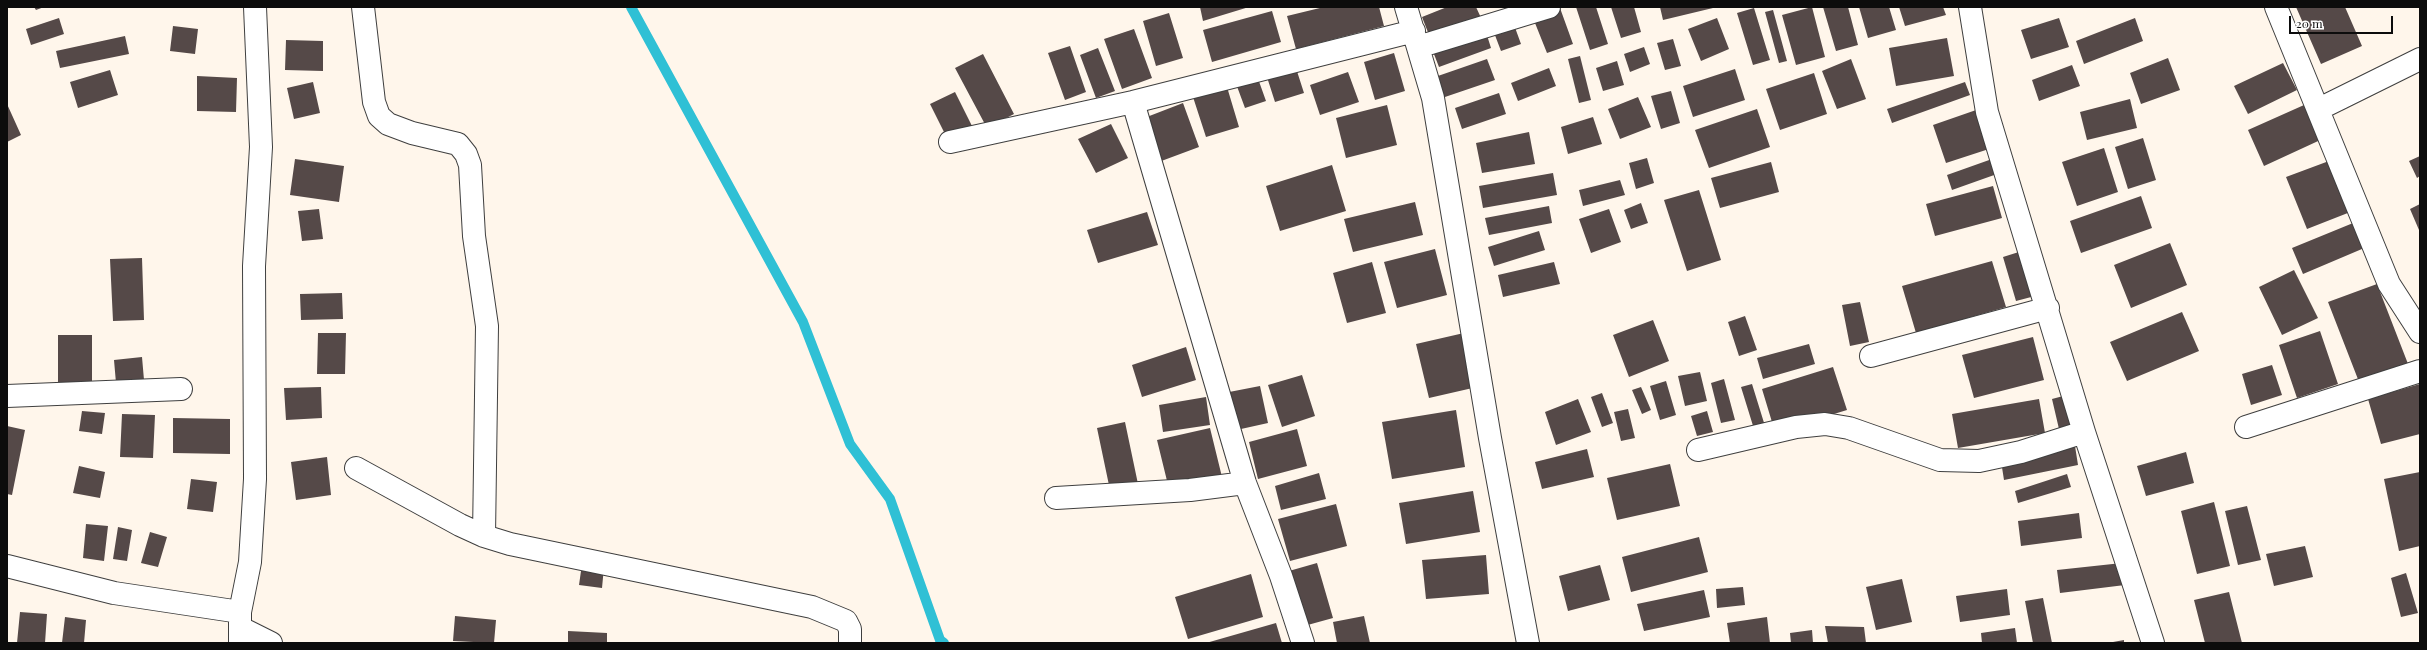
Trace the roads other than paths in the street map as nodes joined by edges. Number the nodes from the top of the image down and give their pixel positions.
1 (255, 7) edge
2 (363, 7) edge
3 (1406, 7) edge
4 (1549, 7) edge
5 (1970, 7) edge
6 (2276, 7) edge
7 (1416, 39) junction
8 (2420, 60) edge
9 (1133, 102) junction
10 (2319, 110) junction
11 (950, 142) dead end
12 (2048, 308) junction
13 (2420, 332) edge
14 (1871, 356) dead end
15 (2420, 371) edge
16 (181, 389) dead end
17 (7, 396) edge
18 (2246, 427) dead end
19 (2084, 432) junction
20 (1698, 450) dead end
21 (356, 468) dead end
22 (1245, 483) junction
23 (1056, 498) dead end
24 (484, 536) junction
25 (7, 566) edge
26 (239, 618) edge
27 (271, 643) edge
28 (850, 643) edge
29 (1303, 643) edge
30 (1528, 643) edge
31 (2153, 643) edge

1 - 26 street
2 - 24 street
3 - 7 street
4 - 7 street
5 - 12 street
6 - 10 street
7 - 9 street
7 - 30 street
8 - 10 street
9 - 11 street
9 - 22 street
10 - 13 street
12 - 14 street
12 - 19 street
15 - 18 street
16 - 17 street
19 - 20 street
19 - 31 street
21 - 24 street
22 - 23 street
22 - 29 street
24 - 28 street
25 - 26 street
26 - 27 street

